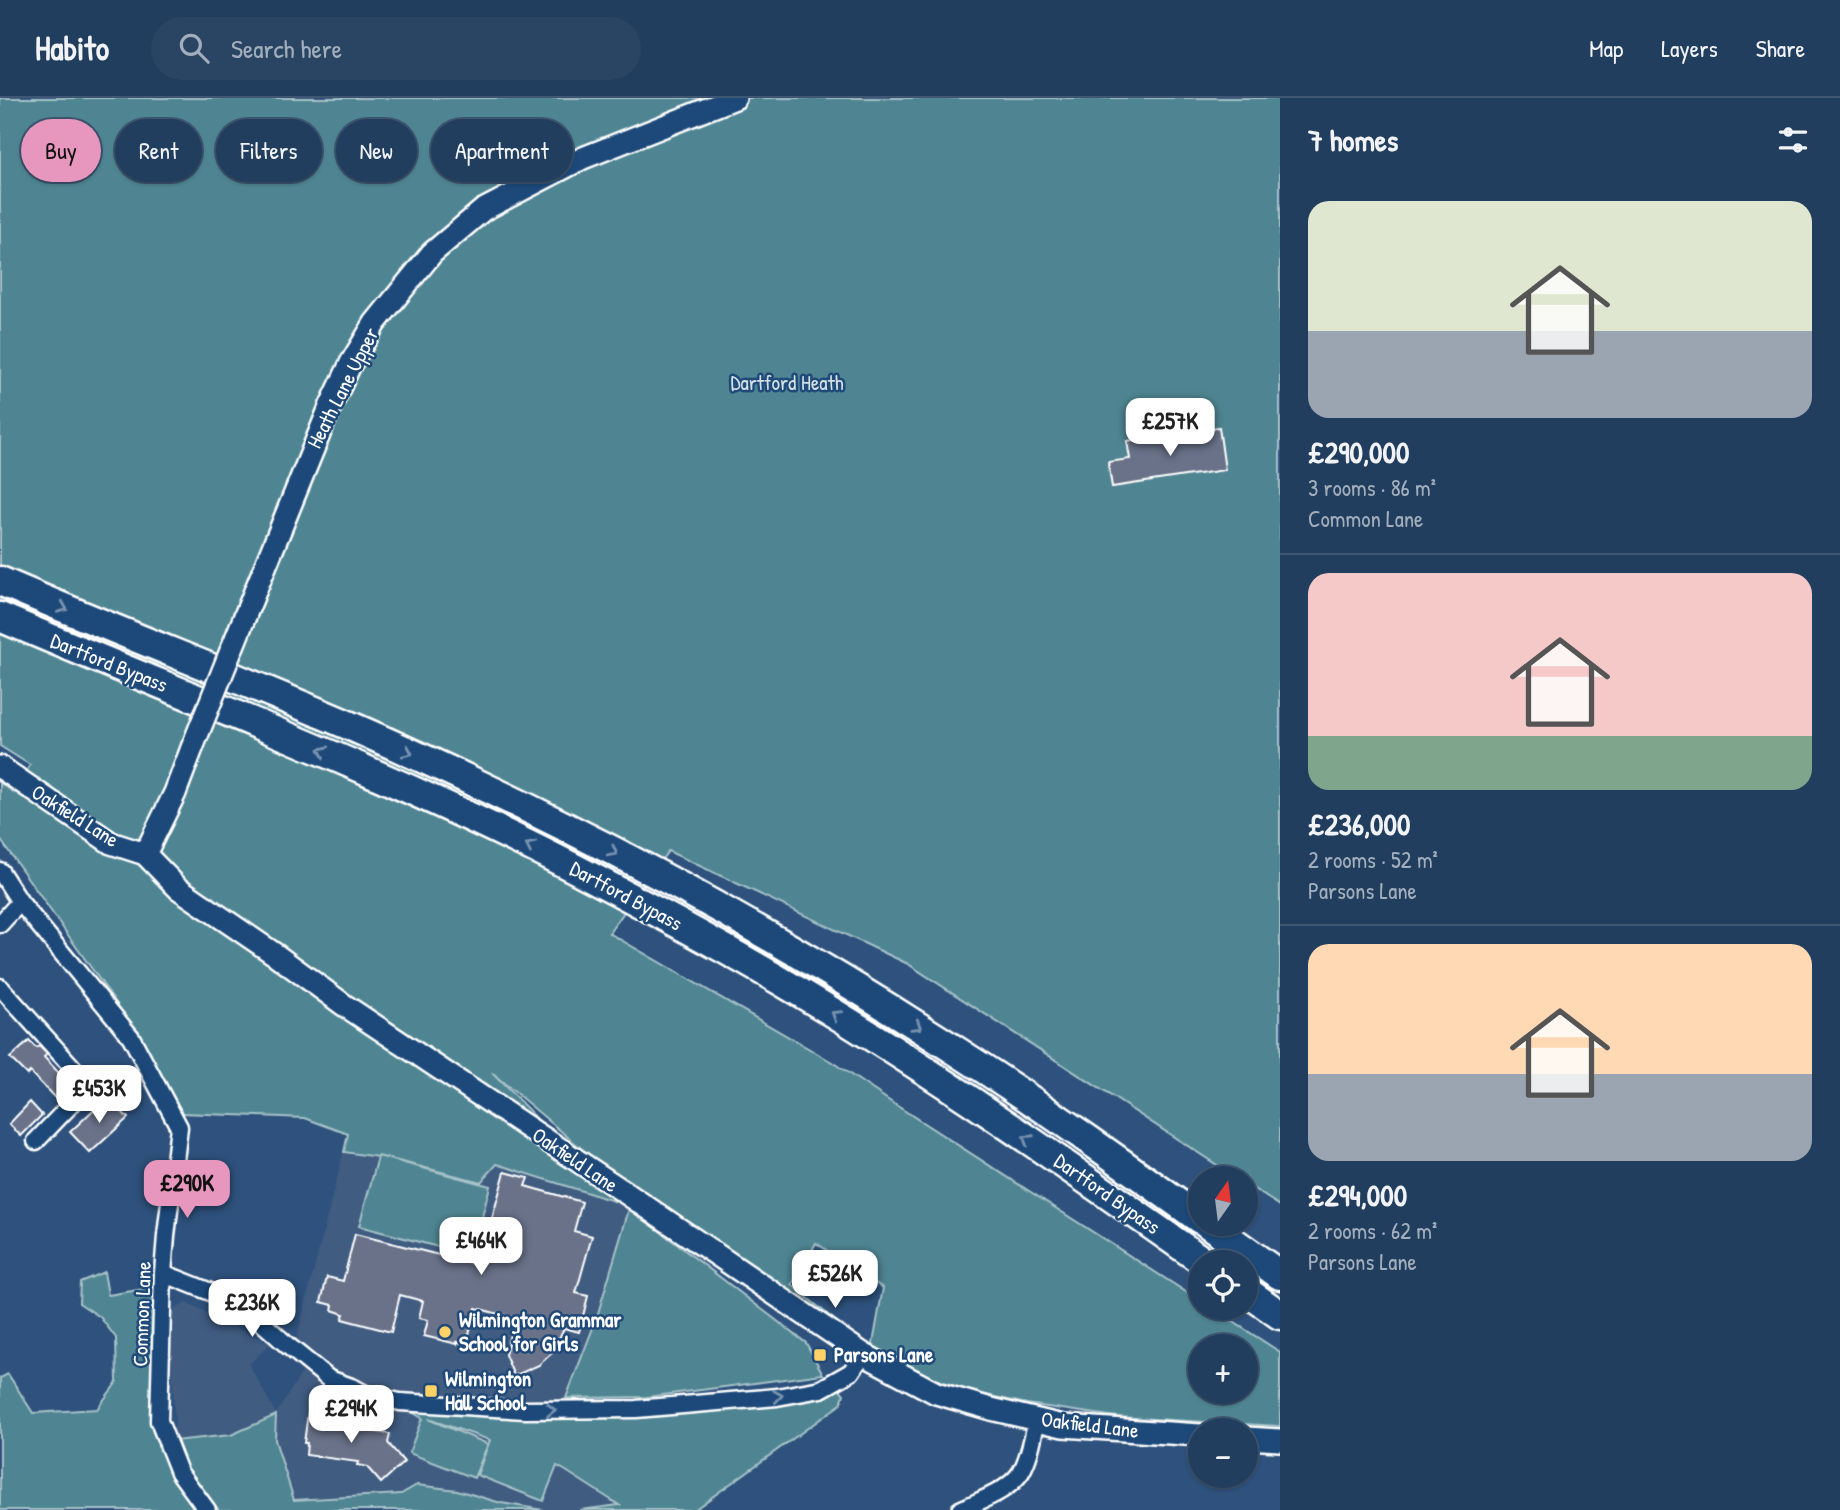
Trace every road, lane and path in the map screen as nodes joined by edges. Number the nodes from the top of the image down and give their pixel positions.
1 (735, 98) edge
2 (0, 581) edge
3 (0, 617) edge
4 (0, 767) edge
5 (145, 854) junction
6 (0, 871) edge
7 (20, 902) junction
8 (0, 924) edge
9 (0, 987) edge
10 (36, 1141) dead end
11 (1188, 1210) edge
12 (1225, 1236) edge
13 (1188, 1251) edge
14 (163, 1273) junction
15 (1280, 1275) edge
16 (1258, 1300) edge
17 (1280, 1315) edge
18 (863, 1354) junction
19 (1037, 1419) junction
20 (1188, 1434) edge
21 (1258, 1439) edge
22 (1280, 1440) edge
23 (207, 1510) edge
24 (960, 1510) edge

1 - 5 street, Heath Lane Upper, bridge
2 -> 11 highway, Dartford Bypass
13 -> 3 highway, Dartford Bypass
4 - 5 street, Oakfield Lane
5 - 18 street, Oakfield Lane
6 - 7 street, Common Lane
7 - 8 street
7 - 14 street, Common Lane
9 - 10 street
12 - 15 highway
14 -> 18 street
14 - 23 street, Common Lane
16 - 17 highway
18 - 19 street, Oakfield Lane
19 - 20 street, Oakfield Lane
19 - 24 street
21 - 22 street

